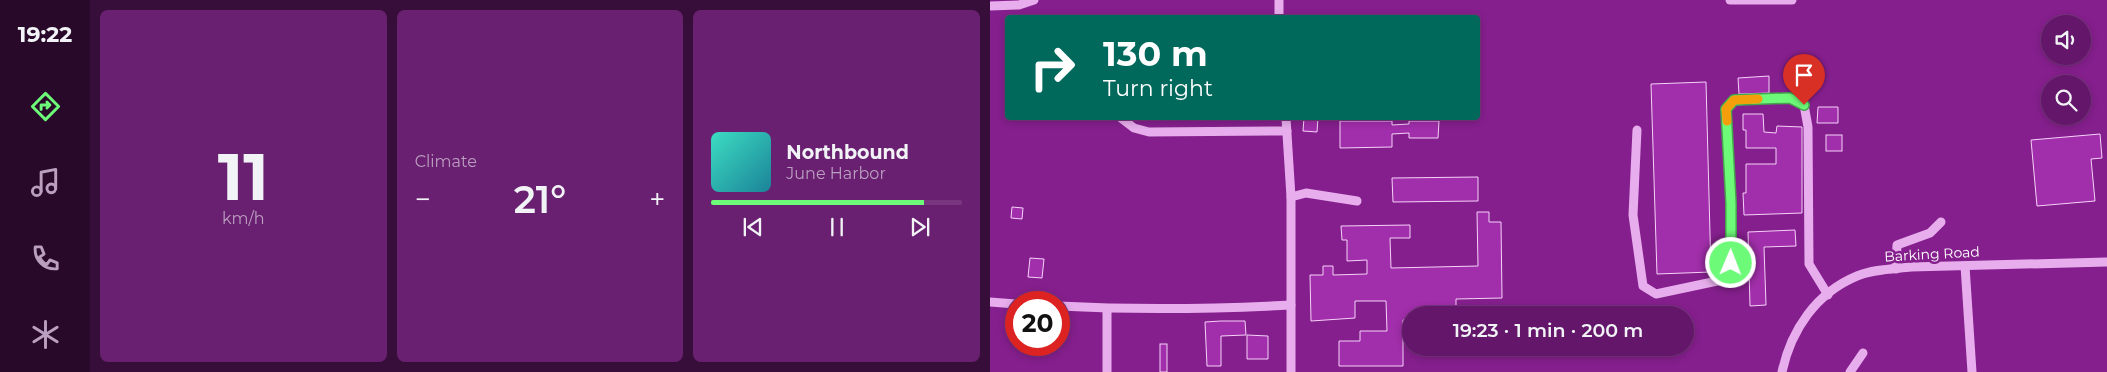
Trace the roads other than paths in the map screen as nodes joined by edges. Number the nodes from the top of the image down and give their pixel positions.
1 (1034, 0) edge
2 (1279, 0) edge
3 (1730, 0) edge
4 (1792, 0) edge
5 (990, 6) edge
6 (1279, 15) edge
7 (1124, 120) edge
8 (1286, 120) edge
9 (1637, 130) dead end
10 (1287, 131) junction
11 (1291, 197) junction
12 (1357, 201) dead end
13 (1941, 222) dead end
14 (2107, 262) edge
15 (1965, 266) junction
16 (1896, 269) junction
17 (1828, 295) junction
18 (990, 302) edge
19 (1005, 303) edge
20 (1291, 306) junction
21 (1070, 307) edge
22 (1107, 309) junction
23 (1863, 352) dead end
24 (1107, 372) edge
25 (1292, 372) edge
26 (1782, 372) edge
27 (1850, 372) edge
28 (1972, 372) edge

1 - 5 street
2 - 6 street
3 - 4 street
7 - 10 street
8 - 10 street
9 - 17 street
10 - 11 street
11 - 12 street
11 - 20 street
13 - 16 street
14 - 15 street, Barking Road
15 - 16 street, Barking Road
15 - 28 street
16 - 17 street, Barking Road
17 - 26 street, Barking Road
18 - 19 street
20 - 22 street
20 - 25 street
21 - 22 street
22 - 24 street
23 - 27 street

